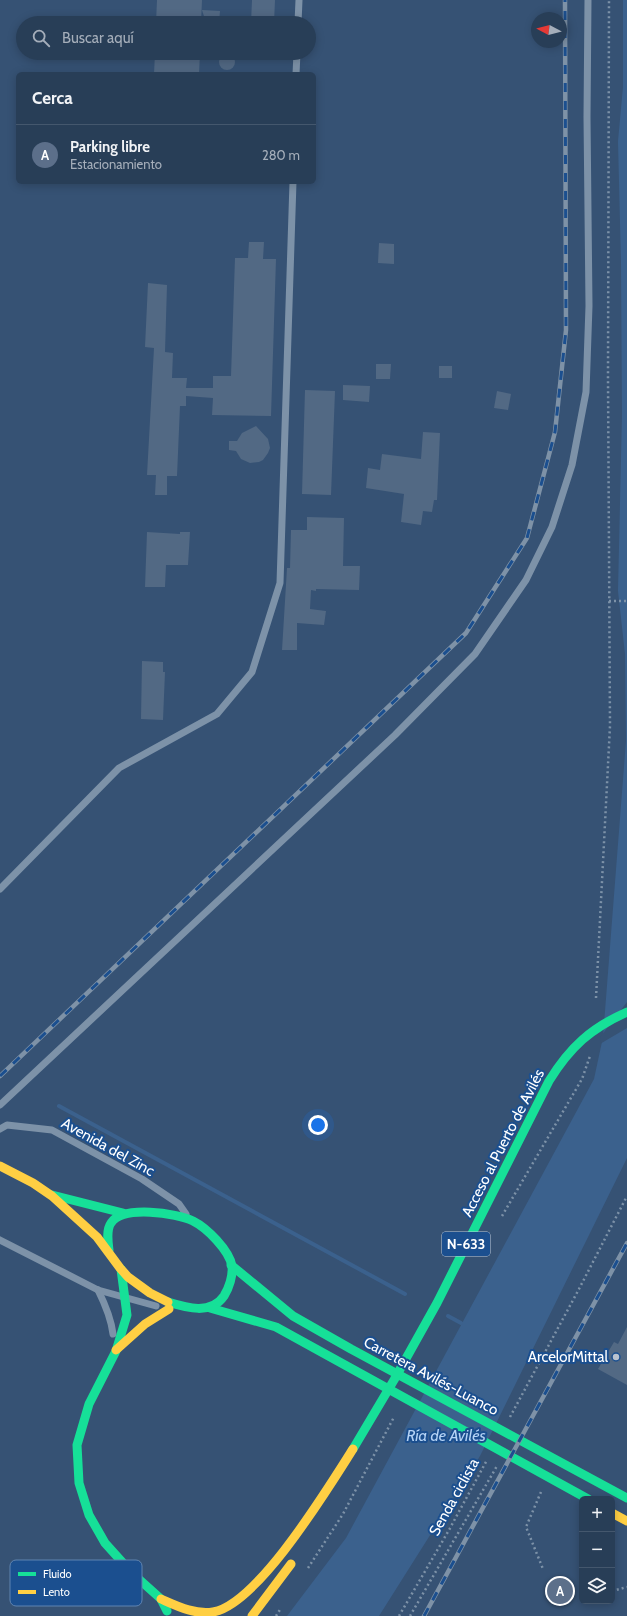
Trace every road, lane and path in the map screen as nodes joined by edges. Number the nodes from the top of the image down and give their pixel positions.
1 (299, 0) edge
2 (588, 0) edge
3 (609, 0) edge
4 (298, 16) edge
5 (297, 60) edge
6 (296, 72) edge
7 (293, 184) edge
8 (609, 601) junction
9 (627, 601) edge
10 (0, 889) edge
11 (596, 998) dead end
12 (627, 1012) edge
13 (590, 1056) dead end
14 (0, 1105) edge
15 (0, 1129) edge
16 (0, 1166) edge
17 (51, 1195) junction
18 (627, 1196) edge
19 (124, 1213) junction
20 (191, 1220) junction
21 (498, 1223) dead end
22 (0, 1240) edge
23 (109, 1250) junction
24 (231, 1264) junction
25 (121, 1269) junction
26 (98, 1290) junction
27 (124, 1298) junction
28 (192, 1308) junction
29 (210, 1308) junction
30 (169, 1309) junction
31 (116, 1351) junction
32 (373, 1416) junction
33 (394, 1417) dead end
34 (508, 1420) dead end
35 (505, 1453) junction
36 (490, 1455) dead end
37 (542, 1490) dead end
38 (583, 1496) edge
39 (627, 1498) edge
40 (615, 1515) edge
41 (627, 1521) edge
42 (317, 1522) dead end
43 (120, 1560) edge
44 (544, 1569) dead end
45 (305, 1571) dead end
46 (267, 1573) junction
47 (142, 1582) edge
48 (627, 1587) edge
49 (615, 1590) edge
50 (161, 1599) junction
51 (284, 1603) dead end
52 (198, 1614) edge
53 (238, 1615) edge
54 (170, 1616) edge
55 (252, 1616) edge
56 (276, 1616) edge
57 (399, 1616) edge
58 (410, 1616) edge

1 - 4 lane
2 - 14 lane
3 - 8 path
5 - 6 lane
7 - 10 lane
8 - 9 path
8 - 11 path
12 - 32 main road, Acceso al Puerto de Avilés / N-633
13 - 21 path
15 - 20 lane, Avenida del Zinc
16 - 17 main road
17 - 19 main road
17 - 23 main road
18 - 34 path
19 - 20 main road
19 - 23 main road
20 - 24 main road
22 - 26 lane
23 - 25 main road
24 - 29 main road
24 - 39 main road, Carretera Avilés-Luanco
25 - 27 main road
25 - 28 main road
26 - 27 lane
26 - 31 lane
27 - 30 lane
27 - 31 main road
28 - 29 main road
28 - 30 lane
29 - 35 main road, Carretera Avilés-Luanco
30 - 31 main road
31 - 43 main road
32 - 42 main road
32 - 46 main road
33 - 45 path
35 - 38 main road, Carretera Avilés-Luanco
35 - 58 path
36 - 57 path, Senda ciclista
37 - 44 path
40 - 41 main road
46 - 52 main road
46 - 53 main road
47 - 50 main road
48 - 49 path
50 - 52 main road
50 - 54 main road
51 - 56 path
53 - 55 main road

